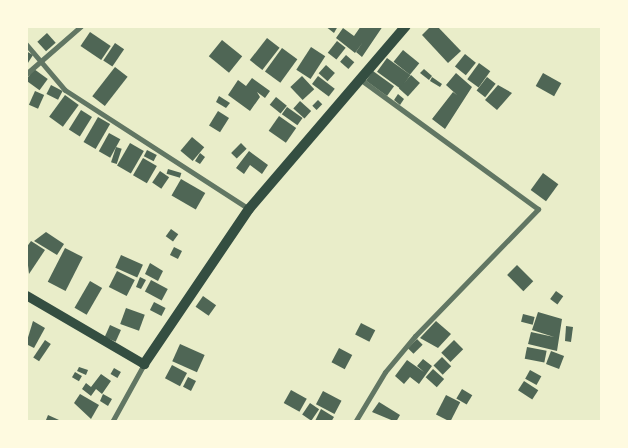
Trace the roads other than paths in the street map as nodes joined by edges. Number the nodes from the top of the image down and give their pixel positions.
1 (80, 26) edge
2 (406, 26) edge
3 (26, 44) edge
4 (39, 61) junction
5 (26, 74) edge
6 (359, 79) junction
7 (249, 209) junction
8 (26, 295) edge
9 (144, 364) junction
10 (112, 422) edge
11 (355, 422) edge

1 - 4 street
2 - 6 main road
3 - 4 street
4 - 5 street
4 - 7 street
6 - 7 main road
6 - 11 street
7 - 9 main road
8 - 9 main road
9 - 10 street

